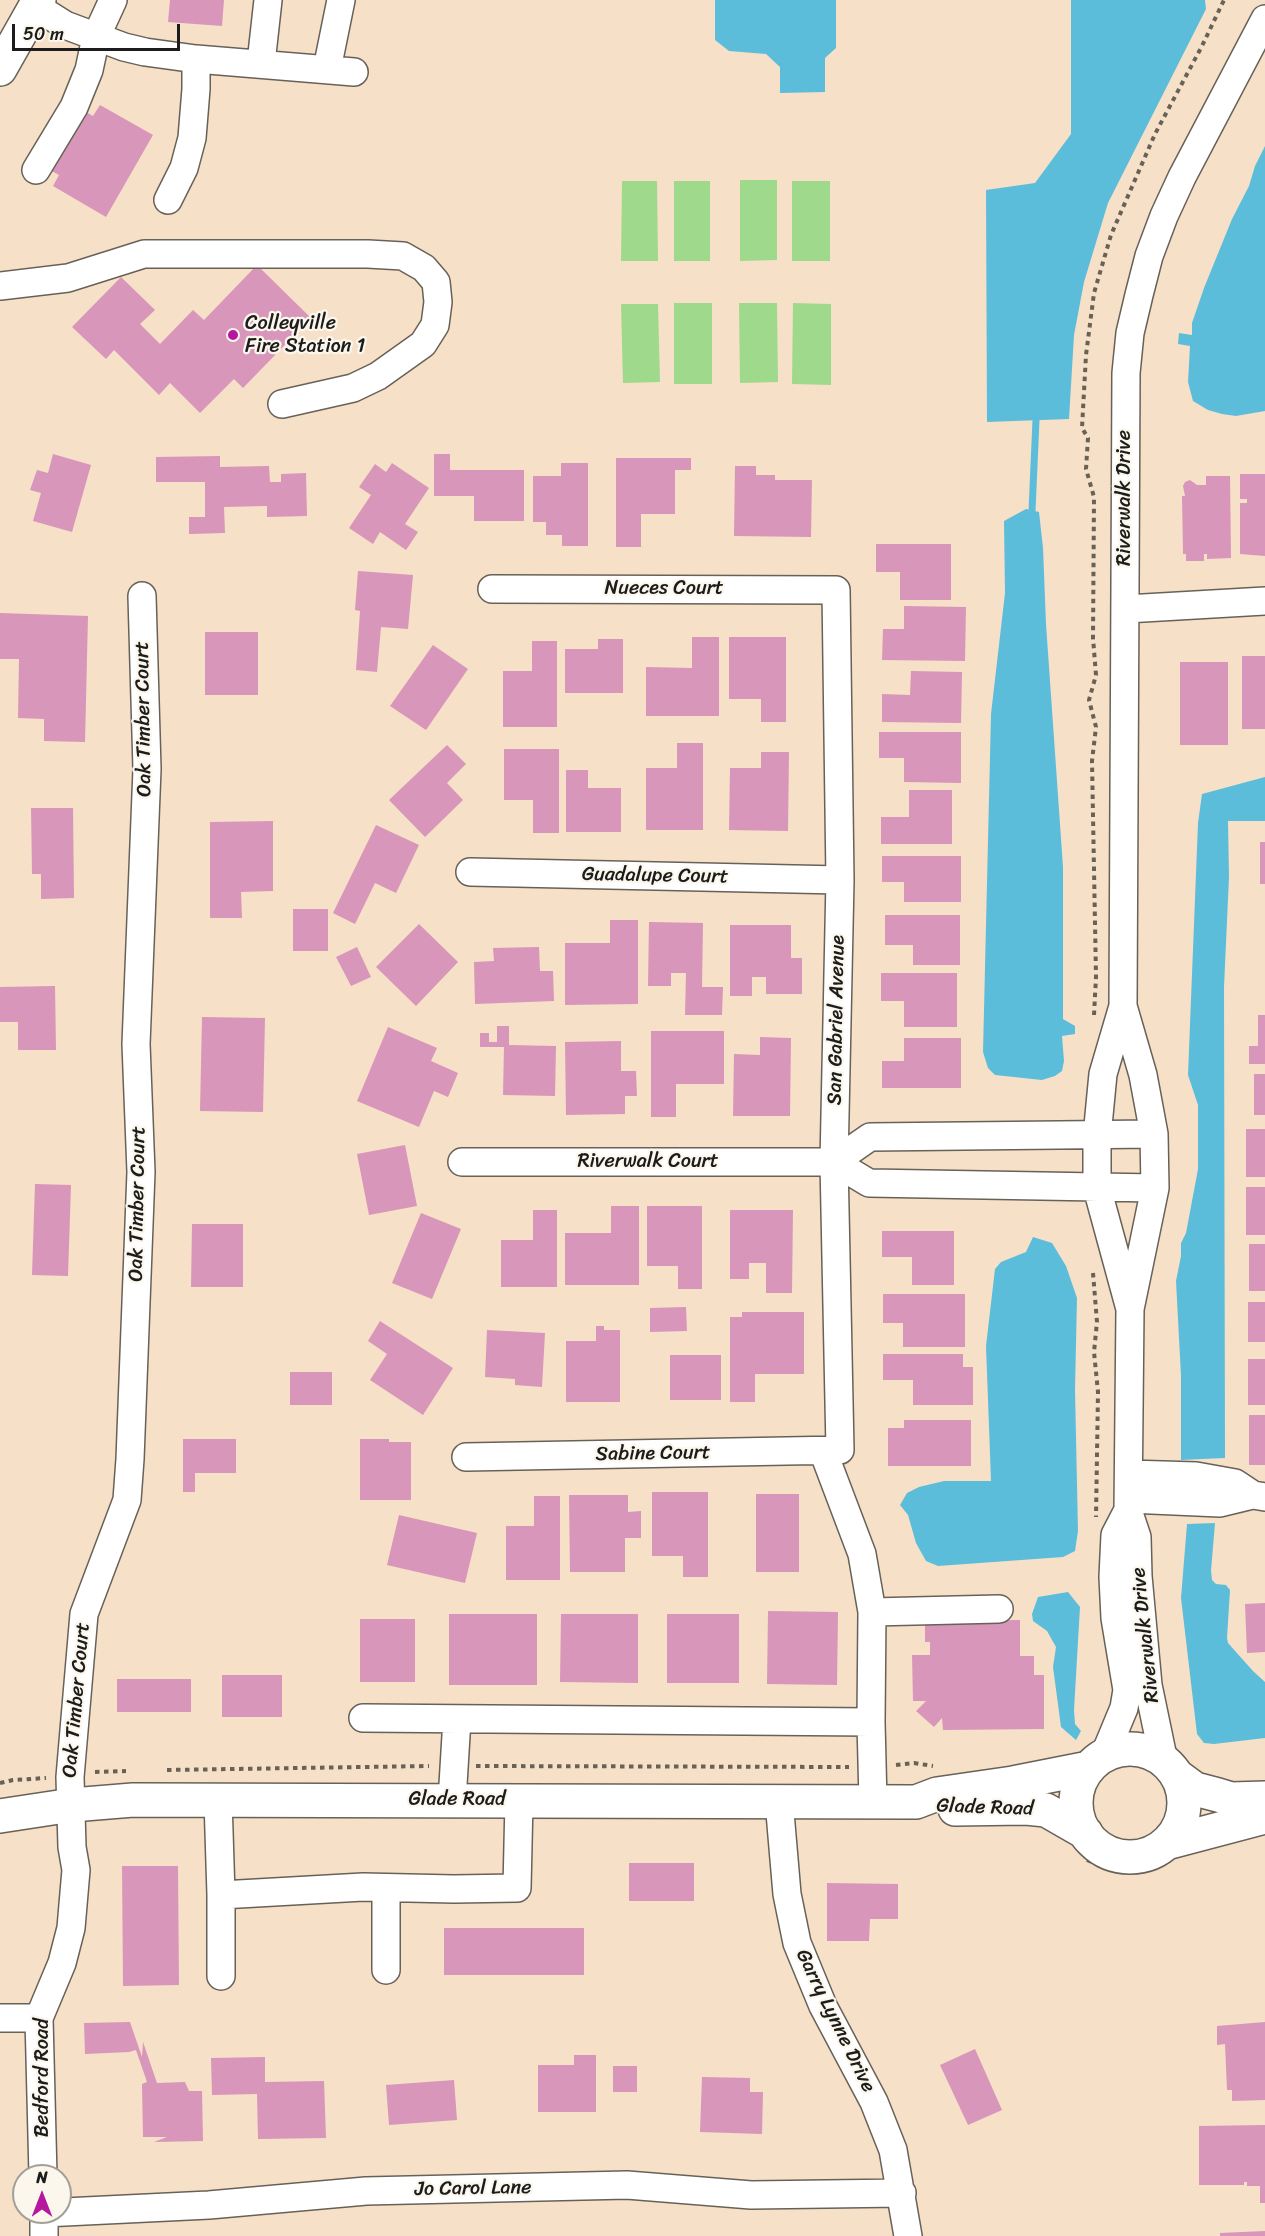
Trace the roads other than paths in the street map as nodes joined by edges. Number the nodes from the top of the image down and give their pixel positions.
1 (113, 0) edge
2 (268, 0) edge
3 (341, 0) edge
4 (34, 2) edge
5 (1265, 19) edge
6 (96, 37) junction
7 (196, 59) junction
8 (261, 63) junction
9 (0, 69) edge
10 (327, 69) junction
11 (354, 72) dead end
12 (36, 170) dead end
13 (168, 200) dead end
14 (0, 286) edge
15 (282, 404) dead end
16 (492, 589) dead end
17 (836, 590) joint
18 (142, 596) dead end
19 (1265, 600) edge
20 (1126, 609) junction
21 (470, 872) dead end
22 (840, 880) junction
23 (1123, 1006) junction
24 (1154, 1134) junction
25 (1098, 1136) junction
26 (462, 1162) dead end
27 (834, 1162) junction
28 (1096, 1188) junction
29 (1155, 1188) junction
30 (1130, 1309) junction
31 (831, 1450) junction
32 (466, 1457) dead end
33 (1129, 1495) junction
34 (1259, 1496) edge
35 (999, 1609) dead end
36 (872, 1612) junction
37 (363, 1719) dead end
38 (458, 1719) junction
39 (871, 1722) junction
40 (1096, 1762) junction
41 (1170, 1768) junction
42 (71, 1791) junction
43 (1265, 1798) edge
44 (218, 1800) junction
45 (452, 1801) junction
46 (519, 1801) junction
47 (779, 1801) junction
48 (873, 1802) junction
49 (916, 1802) junction
50 (0, 1816) edge
51 (1265, 1817) edge
52 (1082, 1844) junction
53 (1161, 1853) junction
54 (386, 1887) junction
55 (221, 1895) junction
56 (386, 1970) dead end
57 (221, 1976) dead end
58 (0, 2018) edge
59 (39, 2018) junction
60 (43, 2164) edge
61 (902, 2193) junction
62 (72, 2217) edge
63 (908, 2236) edge

1 - 6 street
2 - 8 street
3 - 10 street
4 - 6 street
4 - 9 main road
5 - 20 street, Riverwalk Drive
6 - 7 street
6 - 12 street
7 - 8 street
7 - 13 street
8 - 10 street
10 - 11 street
14 - 15 street
16 - 17 street, Nueces Court
17 - 22 street, San Gabriel Avenue
18 - 42 street, Oak Timber Court
19 - 20 street
20 - 23 street, Riverwalk Drive
21 - 22 street, Guadalupe Court
22 - 27 street, San Gabriel Avenue
23 - 24 street, Riverwalk Drive
23 - 25 street, Riverwalk Drive
24 - 25 street
24 - 29 street, Riverwalk Drive
25 - 27 street
25 - 28 street, Riverwalk Drive
26 - 27 street, Riverwalk Court
27 - 28 street
27 - 31 street, San Gabriel Avenue
28 - 29 street
28 - 30 street, Riverwalk Drive
29 - 30 street, Riverwalk Drive
30 - 33 street, Riverwalk Drive
31 - 32 street, Sabine Court
31 - 36 street, San Gabriel Avenue
33 - 34 street
33 - 40 street, Riverwalk Drive
33 - 41 street, Riverwalk Drive
35 - 36 street
36 - 39 street, San Gabriel Avenue
37 - 38 street
38 - 39 street
38 - 45 street
39 - 48 street, San Gabriel Avenue
40 - 41 main road, Glade Road
40 - 49 main road, Glade Road
40 - 52 main road, Glade Road
41 - 43 main road, Glade Road
41 - 53 main road
42 - 44 main road, Glade Road
42 - 50 main road, Glade Road
42 - 59 street, Bedford Road
44 - 45 main road, Glade Road
44 - 55 street
45 - 46 main road, Glade Road
46 - 47 main road, Glade Road
46 - 54 street
47 - 48 main road, Glade Road
47 - 61 street, Garry Lynne Drive
48 - 49 main road, Glade Road
49 - 52 main road, Glade Road
51 - 53 main road, Glade Road
52 - 53 main road, Glade Road
54 - 55 street
54 - 56 street
55 - 57 street
58 - 59 street
59 - 60 street, Bedford Road
61 - 62 street, Jo Carol Lane
61 - 63 street, Garry Lynne Drive

